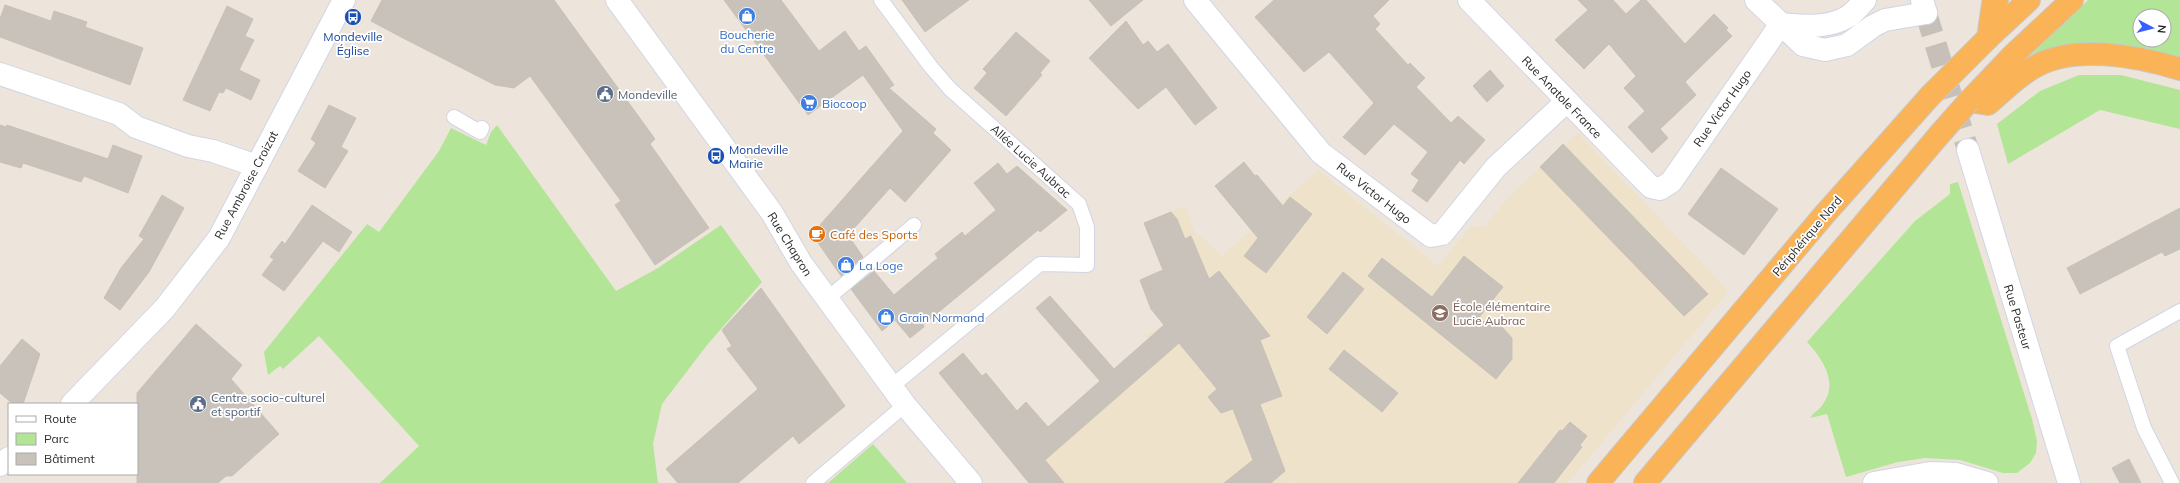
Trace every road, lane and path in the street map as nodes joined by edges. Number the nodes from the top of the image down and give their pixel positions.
1 (344, 0) edge
2 (617, 0) edge
3 (881, 0) edge
4 (1195, 0) edge
5 (1468, 0) edge
6 (1756, 0) edge
7 (1865, 0) edge
8 (1996, 0) edge
9 (2029, 0) edge
10 (2072, 0) edge
11 (1924, 7) edge
12 (1781, 24) junction
13 (1988, 38) junction
14 (2180, 69) edge
15 (0, 74) edge
16 (1566, 102) junction
17 (1969, 102) junction
18 (454, 117) dead end
19 (482, 128) dead end
20 (1968, 150) tunnel mouth
21 (257, 166) junction
22 (1660, 189) joint
23 (914, 225) dead end
24 (827, 299) junction
25 (2180, 311) edge
26 (891, 387) junction
27 (73, 403) edge
28 (905, 404) junction
29 (8, 459) edge
30 (0, 466) edge
31 (2064, 482) edge
32 (813, 483) edge
33 (971, 483) edge
34 (1598, 483) edge
35 (1645, 483) edge
36 (1874, 483) edge
37 (1987, 483) edge
38 (2172, 483) edge

1 - 21 street, Rue Ambroise Croizat
2 - 24 street, Rue Chapron
3 - 26 lane, Allée Lucie Aubrac
4 - 16 street, Rue Victor Hugo
5 - 16 street, Rue Anatole France
6 - 12 street
7 - 12 street
8 - 13 highway
9 - 13 highway, Périphérique Nord
10 - 17 highway
11 - 12 street
12 - 22 street, Rue Victor Hugo
13 - 34 highway, Périphérique Nord, bridge
14 - 17 highway
15 - 21 street
16 - 22 street, Rue Anatole France
17 - 35 highway, bridge
18 - 19 lane
20 - 31 street, Rue Pasteur
21 - 27 street, Rue Ambroise Croizat
23 - 24 lane
24 - 26 street, Rue Chapron
25 - 38 lane
26 - 28 street, Rue Chapron
28 - 32 lane
28 - 33 street, Rue Chapron
29 - 30 street
36 - 37 street

